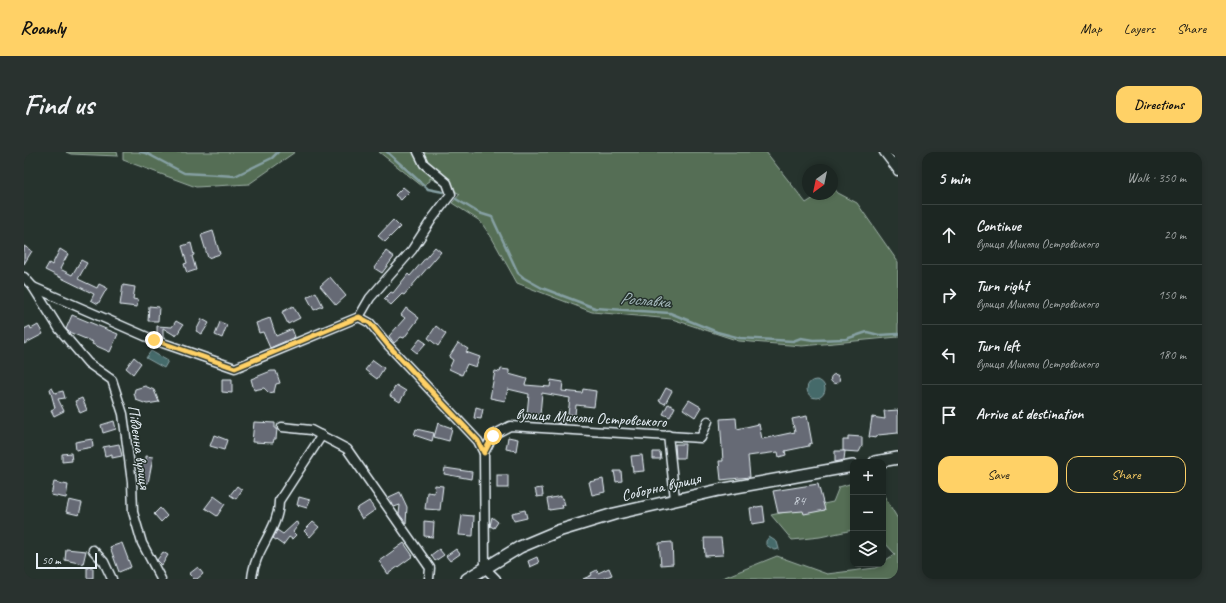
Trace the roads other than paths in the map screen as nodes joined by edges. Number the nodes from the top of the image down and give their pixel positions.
1 (418, 152) edge
2 (884, 152) edge
3 (898, 156) edge
4 (897, 170) edge
5 (24, 277) edge
6 (33, 286) junction
7 (359, 317) junction
8 (708, 421) dead end
9 (282, 427) dead end
10 (322, 435) junction
11 (668, 435) junction
12 (484, 453) junction
13 (898, 458) edge
14 (886, 460) edge
15 (850, 467) edge
16 (675, 499) junction
17 (93, 550) dead end
18 (485, 568) junction
19 (112, 579) edge
20 (161, 579) edge
21 (252, 579) edge
22 (429, 579) edge
23 (467, 579) edge
24 (496, 579) edge

1 - 7 street
2 - 4 street
3 - 4 street
5 - 6 street, Південна вулиця
6 - 7 street
6 - 20 street, Південна вулиця
7 - 12 street
8 - 11 street, вулиця Миколи Островського
9 - 10 street
10 - 21 street
10 - 22 street
11 - 12 street, вулиця Миколи Островського
11 - 16 street
12 - 18 street
13 - 14 street
15 - 16 street, Соборна вулиця
16 - 18 street, Соборна вулиця
17 - 19 street
18 - 23 street, Соборна вулиця
18 - 24 street

